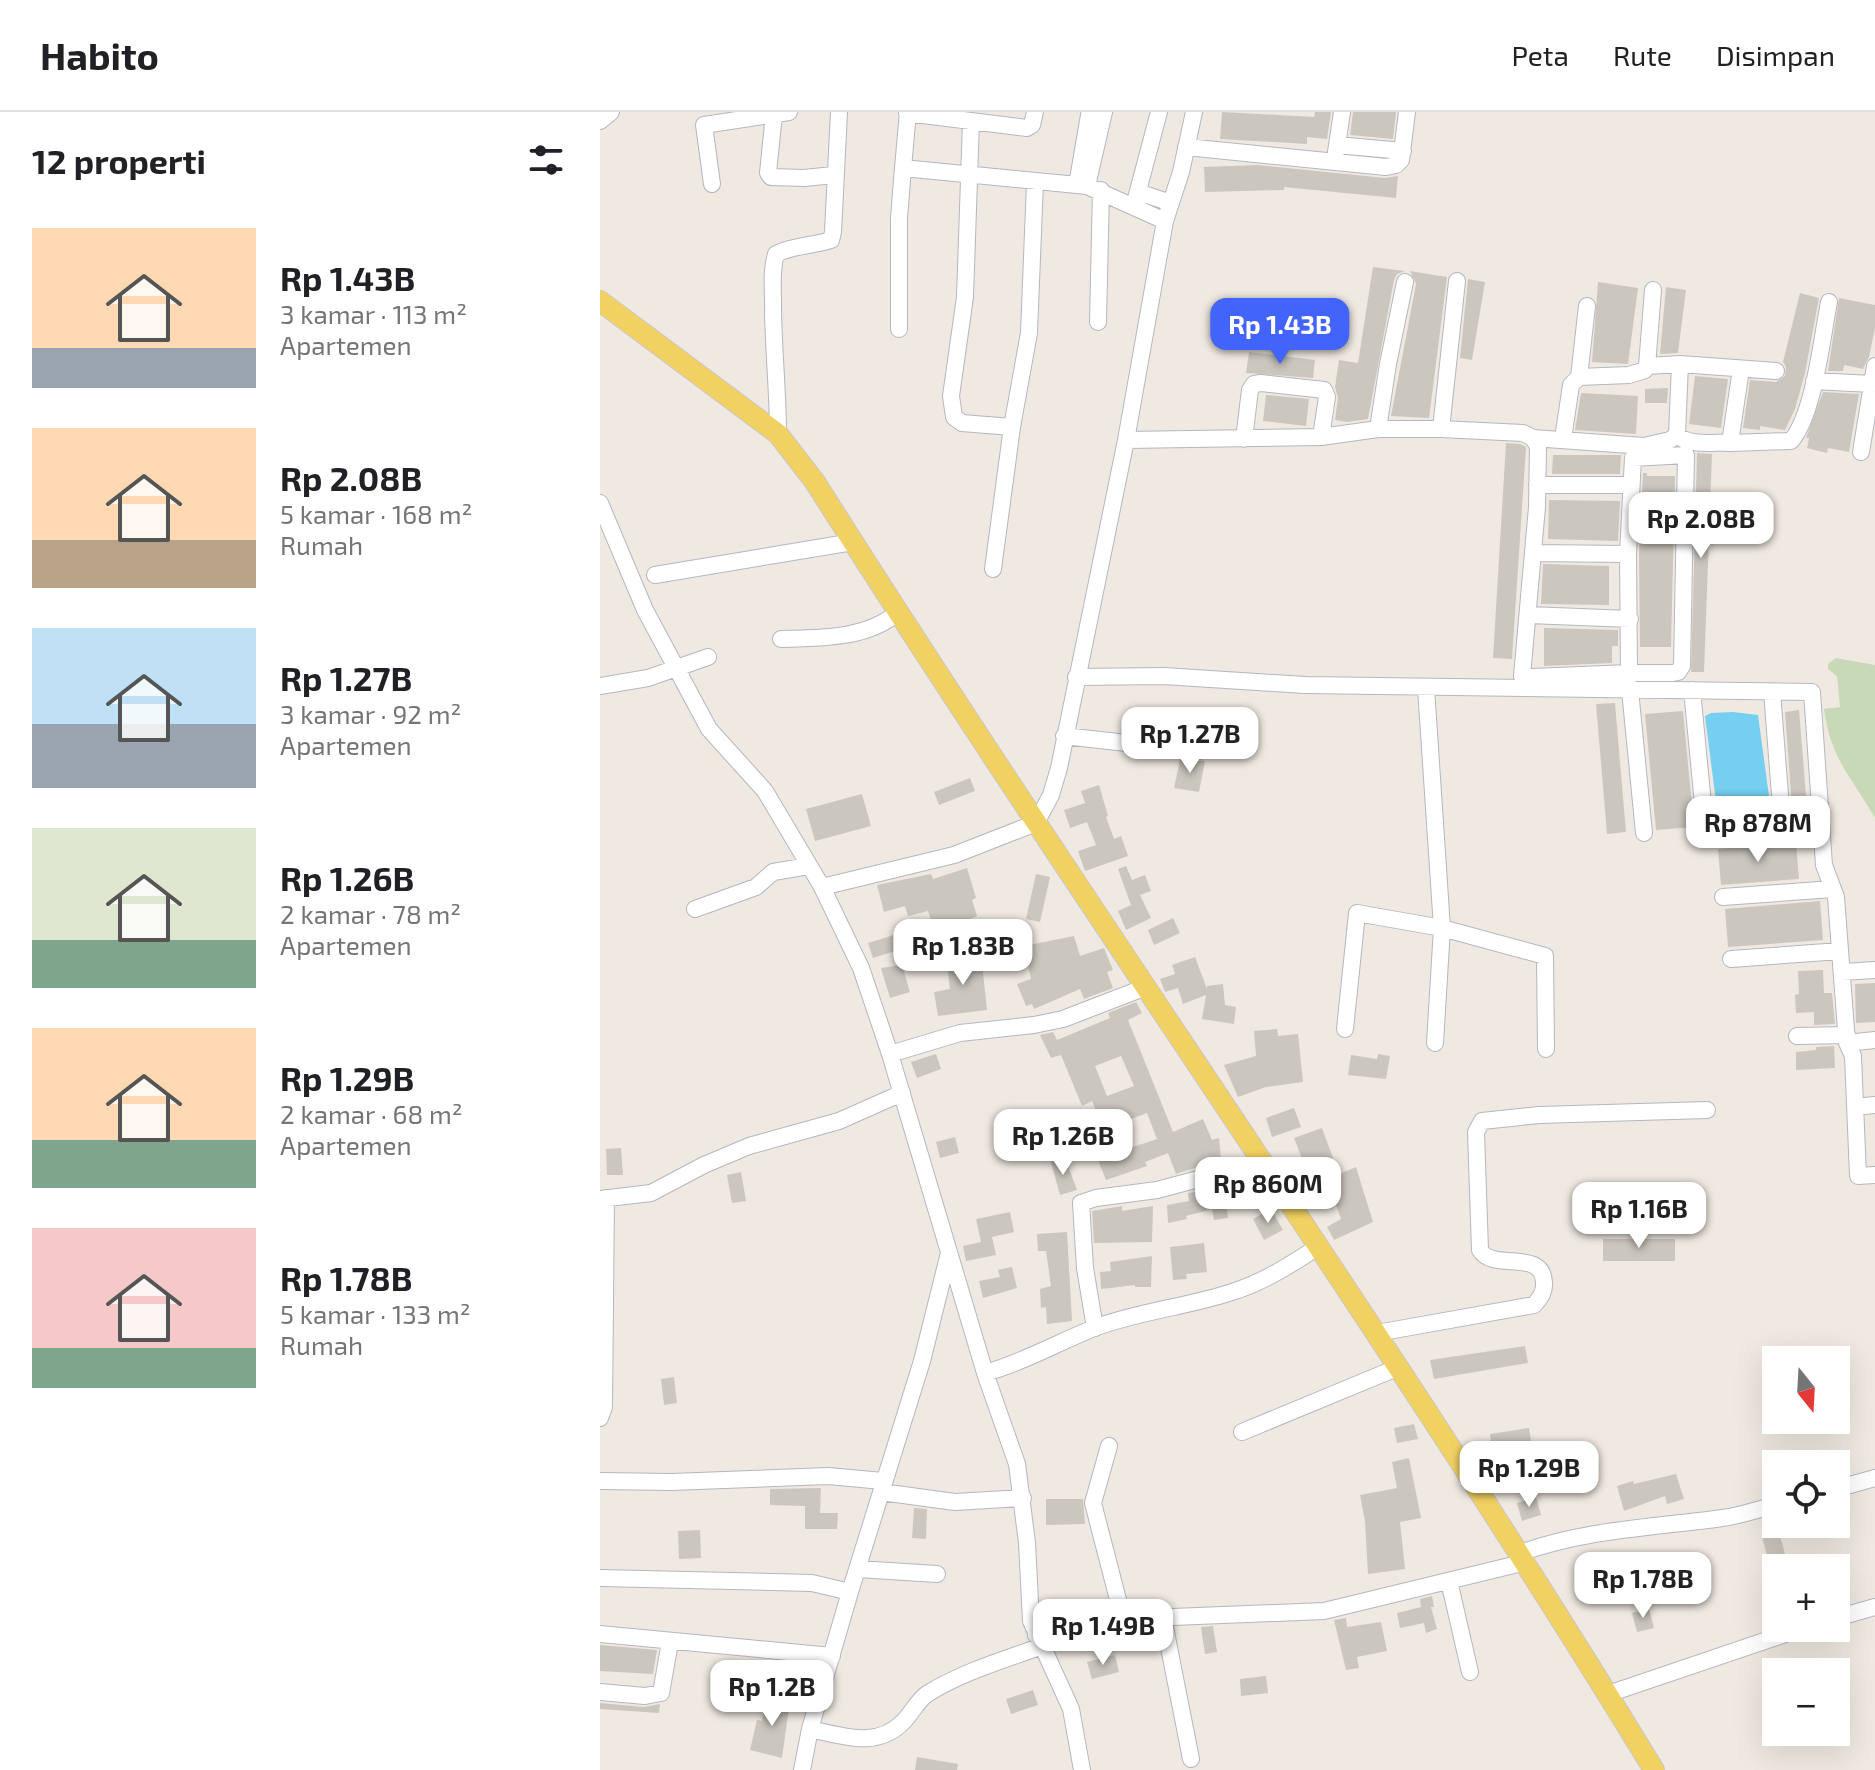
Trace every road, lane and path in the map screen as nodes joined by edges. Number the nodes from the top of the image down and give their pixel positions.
1 (611, 112) edge
2 (839, 112) edge
3 (1035, 112) edge
4 (1159, 112) edge
5 (1194, 112) edge
6 (1342, 112) edge
7 (1407, 112) edge
8 (782, 113) edge
9 (908, 113) edge
10 (1095, 117) edge
11 (600, 121) edge
12 (971, 121) junction
13 (1337, 145) junction
14 (1186, 147) junction
15 (1403, 151) junction
16 (1335, 162) junction
17 (903, 168) junction
18 (967, 173) junction
19 (834, 175) junction
20 (1035, 182) junction
21 (712, 184) dead end
22 (1088, 187) junction
23 (1136, 199) junction
24 (1171, 203) junction
25 (1165, 221) junction
26 (1457, 281) dead end
27 (1405, 282) dead end
28 (1653, 290) dead end
29 (600, 301) edge
30 (1829, 302) dead end
31 (1587, 306) dead end
32 (1098, 322) dead end
33 (899, 329) dead end
34 (1680, 364) junction
35 (1647, 366) junction
36 (1875, 366) edge
37 (1741, 369) junction
38 (1776, 371) dead end
39 (1579, 377) junction
40 (1814, 381) junction
41 (1872, 384) junction
42 (1871, 417) edge
43 (1012, 427) junction
44 (1378, 429) junction
45 (1441, 429) junction
46 (778, 434) junction
47 (1321, 437) junction
48 (1533, 438) junction
49 (1244, 439) junction
50 (1563, 439) junction
51 (1126, 440) junction
52 (1730, 443) junction
53 (1684, 444) junction
54 (1861, 452) dead end
55 (1537, 485) junction
56 (1631, 485) junction
57 (600, 503) edge
58 (853, 542) junction
59 (1534, 553) junction
60 (1628, 554) junction
61 (993, 569) dead end
62 (655, 575) dead end
63 (898, 612) junction
64 (1529, 615) junction
65 (1630, 619) junction
66 (781, 639) dead end
67 (708, 657) dead end
68 (675, 667) junction
69 (1076, 677) junction
70 (1518, 683) junction
71 (1628, 684) junction
72 (1680, 685) junction
73 (600, 686) edge
74 (1426, 688) junction
75 (1772, 692) junction
76 (1064, 736) junction
77 (1198, 751) dead end
78 (1036, 823) junction
79 (1705, 825) dead end
80 (1821, 830) junction
81 (1644, 833) dead end
82 (1783, 833) junction
83 (1722, 839) dead end
84 (809, 866) junction
85 (822, 887) junction
86 (1833, 889) junction
87 (1723, 897) dead end
88 (695, 909) dead end
89 (1442, 928) junction
90 (1840, 951) junction
91 (1731, 959) dead end
92 (1875, 970) edge
93 (1842, 972) junction
94 (1146, 987) junction
95 (1345, 1029) dead end
96 (1797, 1036) dead end
97 (1847, 1039) junction
98 (1875, 1040) edge
99 (1435, 1043) dead end
100 (1546, 1049) dead end
101 (890, 1054) junction
102 (902, 1093) junction
103 (1875, 1105) edge
104 (1855, 1107) junction
105 (1707, 1110) dead end
106 (1262, 1162) junction
107 (1875, 1175) edge
108 (603, 1198) edge
109 (1319, 1246) junction
110 (950, 1251) junction
111 (1095, 1328) junction
112 (1377, 1333) junction
113 (1399, 1367) junction
114 (985, 1373) junction
115 (600, 1418) edge
116 (1242, 1432) dead end
117 (1109, 1446) dead end
118 (1875, 1478) edge
119 (600, 1481) edge
120 (1850, 1485) edge
121 (882, 1486) junction
122 (1023, 1498) junction
123 (1762, 1508) edge
124 (1523, 1558) junction
125 (858, 1569) junction
126 (937, 1574) dead end
127 (600, 1578) edge
128 (1449, 1581) junction
129 (850, 1592) junction
130 (1875, 1607) edge
131 (1850, 1614) edge
132 (1163, 1617) junction
133 (1123, 1619) junction
134 (600, 1634) edge
135 (1039, 1641) junction
136 (670, 1642) junction
137 (1762, 1642) edge
138 (832, 1656) junction
139 (1470, 1672) dead end
140 (600, 1692) edge
141 (1608, 1694) junction
142 (810, 1729) junction
143 (1191, 1759) dead end
144 (802, 1770) edge
145 (1082, 1770) edge
146 (1654, 1770) edge

1 - 11 street
2 - 19 street
3 - 12 street
4 - 23 street
5 - 14 street
6 - 13 street
7 - 15 street
8 - 19 street
8 - 21 street
9 - 12 street
9 - 17 street
10 - 22 street
12 - 18 street
13 - 15 street
13 - 16 street
14 - 16 street
14 - 24 street
15 - 16 street
17 - 18 street
17 - 33 street
18 - 20 street
18 - 43 street
19 - 46 street
20 - 22 street
20 - 43 street
22 - 23 street
22 - 32 street
23 - 24 street
23 - 25 street
24 - 25 street
25 - 51 street
26 - 45 street
27 - 44 street
28 - 35 street
29 - 46 main road
30 - 40 street
31 - 39 street
34 - 35 street
34 - 37 street
34 - 53 street
35 - 39 street
36 - 41 street
37 - 38 street
37 - 52 street
39 - 50 street
40 - 41 street
40 - 52 street
41 - 42 street
42 - 54 street
43 - 61 street
44 - 45 street
44 - 47 street
45 - 48 street
46 - 58 main road
47 - 49 street
47 - 49 street
48 - 50 street
48 - 55 street
49 - 51 street
50 - 53 street
51 - 69 street
52 - 53 street
53 - 56 street
53 - 72 street
55 - 56 street
55 - 59 street
56 - 60 street
57 - 68 street
58 - 62 street
58 - 63 main road
59 - 60 street
59 - 64 street
60 - 65 street
63 - 66 street
63 - 78 main road
64 - 65 street
64 - 70 street
65 - 71 street
67 - 68 street
68 - 73 street
68 - 84 street
69 - 74 street
69 - 76 street
70 - 71 street
70 - 74 street
71 - 72 street
71 - 81 street
72 - 75 street
72 - 79 street
74 - 89 street
75 - 80 street
75 - 82 street
76 - 77 street
76 - 78 street
78 - 85 street
78 - 94 main road
80 - 82 street
80 - 86 street
82 - 83 street
84 - 85 street
84 - 88 street
85 - 101 street
86 - 87 street
86 - 90 street
89 - 95 street
89 - 99 street
89 - 100 street
90 - 91 street
90 - 93 street
92 - 93 street
93 - 97 street
94 - 101 street
94 - 106 main road
96 - 97 street
97 - 98 street
97 - 104 street
101 - 102 street
102 - 108 street
102 - 110 street
103 - 104 street
104 - 107 street
105 - 112 street
106 - 109 main road
106 - 111 street
108 - 115 street
109 - 111 street
109 - 112 main road
110 - 114 street
110 - 121 street
111 - 114 street
112 - 113 main road
113 - 116 street
113 - 124 main road
114 - 122 street
117 - 133 street
118 - 120 street
119 - 121 street
121 - 122 street
121 - 125 street
122 - 135 street
123 - 124 street
124 - 128 street
124 - 141 main road
125 - 126 street
125 - 129 street
127 - 129 street
128 - 132 street
128 - 139 street
129 - 138 street
130 - 131 street
132 - 133 street
132 - 143 street
133 - 135 street
134 - 136 street
135 - 142 street
135 - 145 street
136 - 138 street
136 - 140 street
137 - 141 street
138 - 142 street
141 - 146 main road
142 - 144 street

